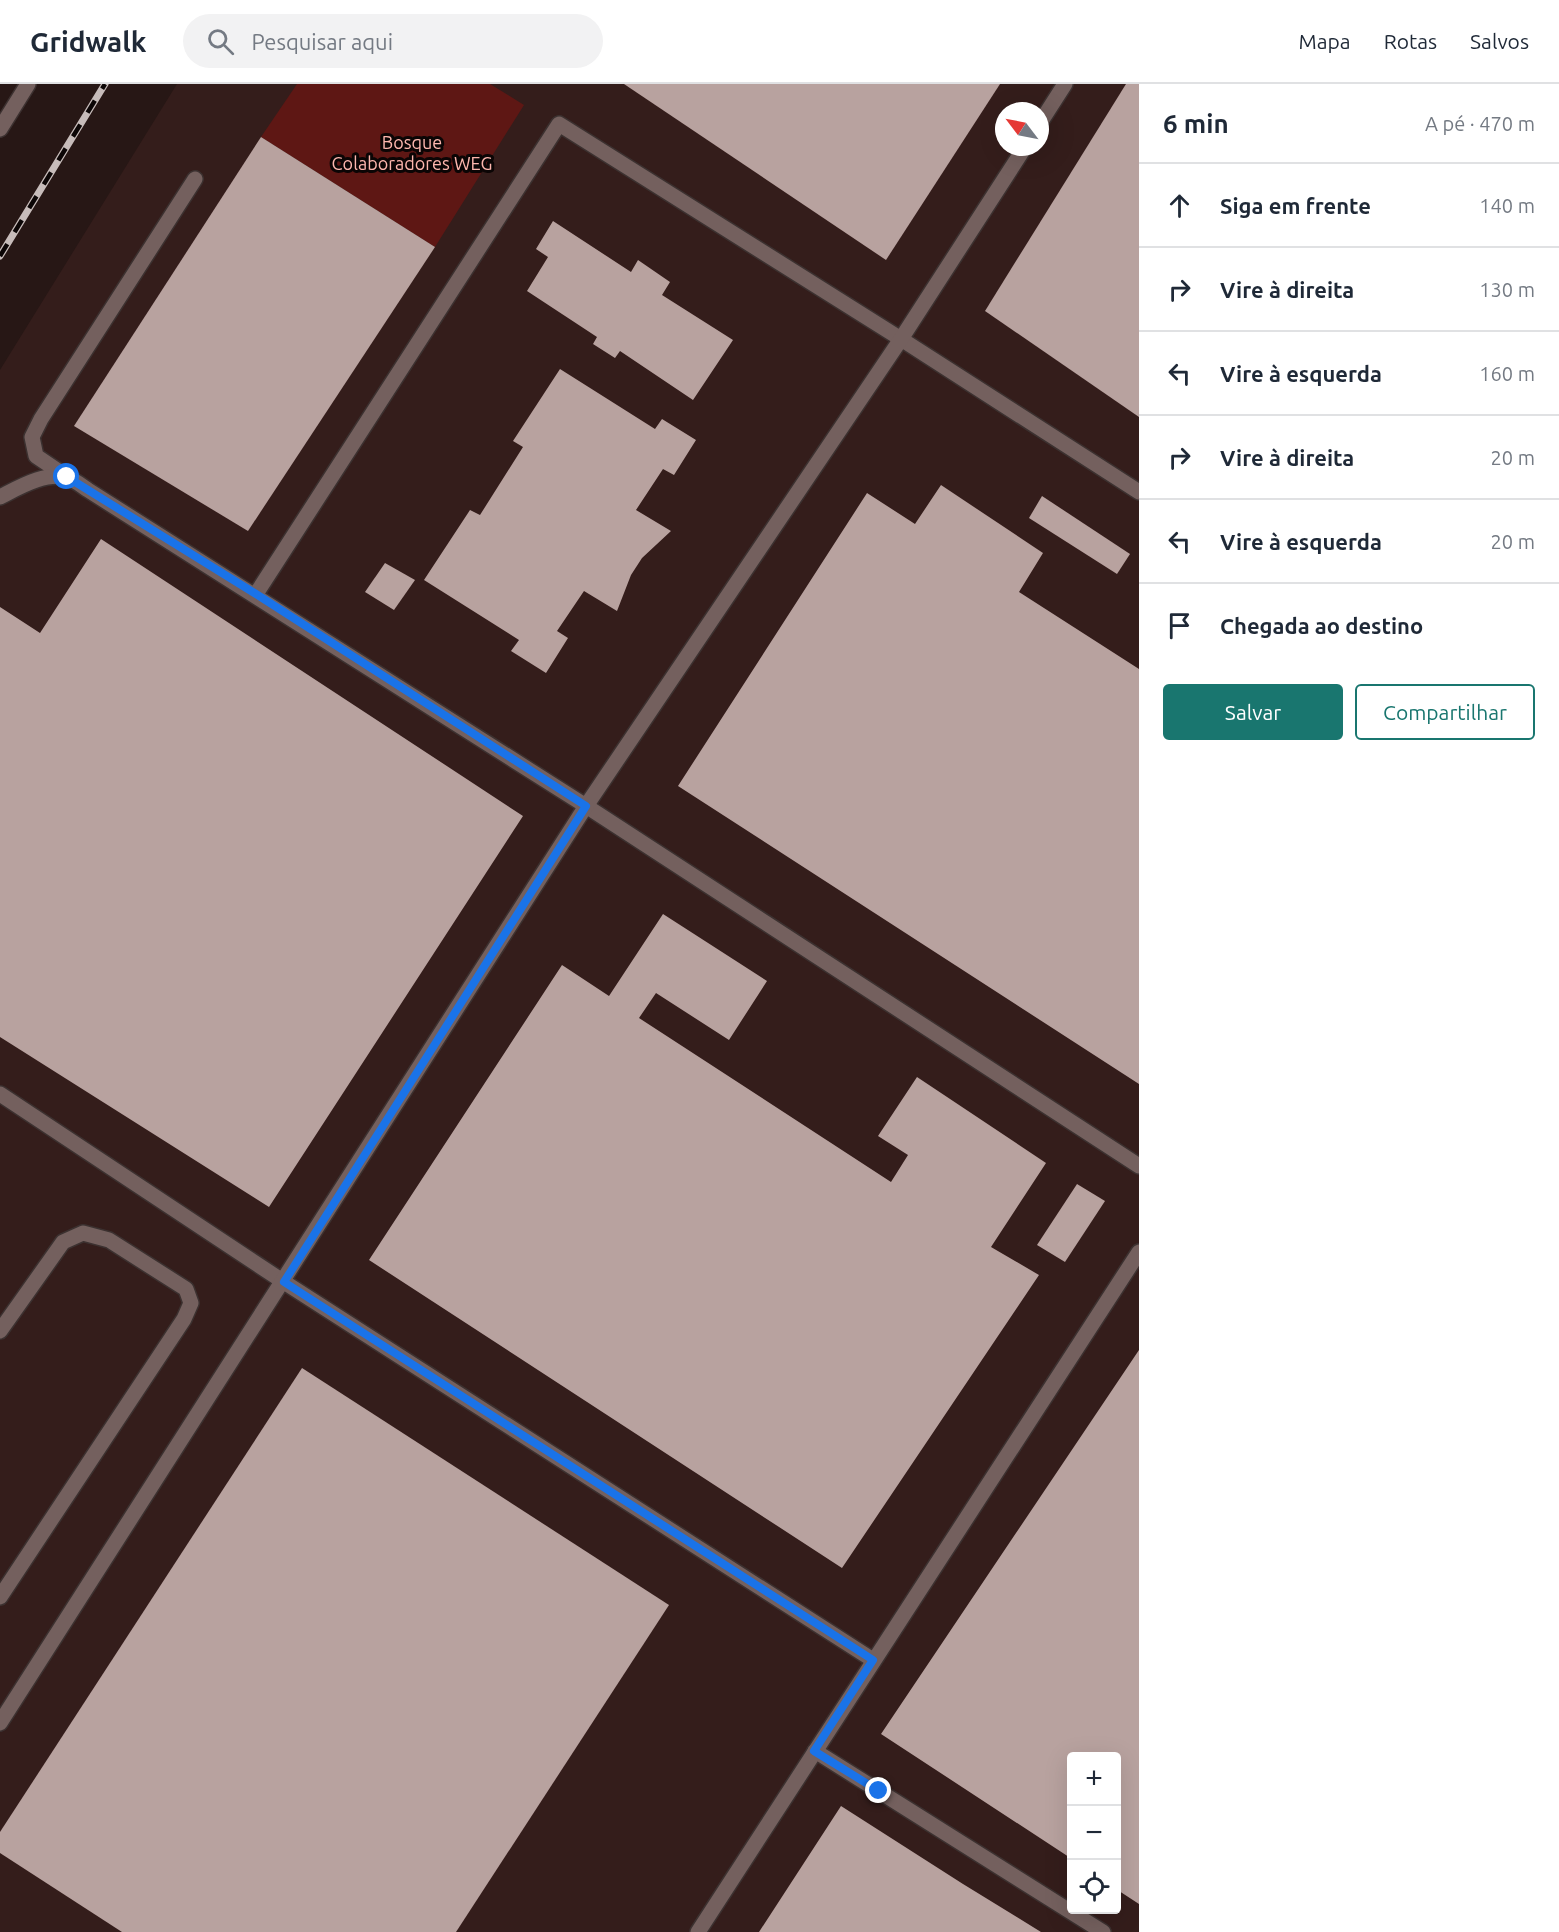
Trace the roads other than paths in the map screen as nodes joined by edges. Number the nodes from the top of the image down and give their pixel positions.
1 (28, 84) edge
2 (1065, 84) edge
3 (1049, 109) edge
4 (0, 129) edge
5 (1019, 156) edge
6 (195, 179) dead end
7 (901, 339) junction
8 (67, 477) junction
9 (1139, 492) edge
10 (0, 498) edge
11 (256, 594) junction
12 (586, 806) junction
13 (0, 1094) edge
14 (1139, 1166) edge
15 (1139, 1252) edge
16 (284, 1282) junction
17 (0, 1331) edge
18 (0, 1597) edge
19 (873, 1660) junction
20 (0, 1723) edge
21 (814, 1751) junction
22 (698, 1932) edge
23 (1103, 1932) edge

1 - 4 lane
2 - 3 lane
5 - 7 lane
6 - 8 lane
7 - 9 lane
7 - 11 lane
7 - 12 lane
8 - 10 lane
8 - 11 lane
11 - 12 lane
12 - 14 lane
12 - 16 lane
13 - 16 lane
15 - 19 lane
16 - 19 lane
16 - 20 lane
17 - 18 lane
19 - 21 lane
21 - 22 lane
21 - 23 lane

